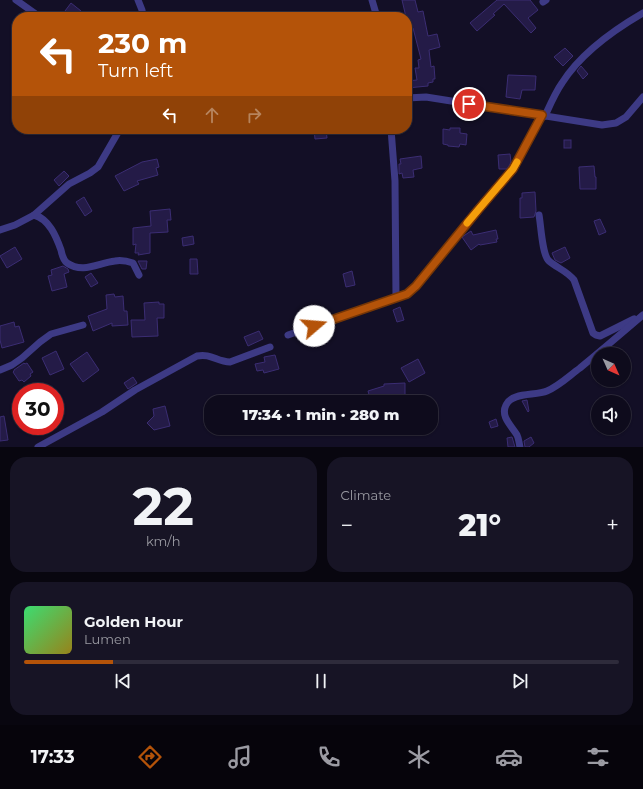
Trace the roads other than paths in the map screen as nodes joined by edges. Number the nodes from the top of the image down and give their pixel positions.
1 (16, 0) edge
2 (138, 0) edge
3 (372, 0) edge
4 (33, 12) edge
5 (142, 12) edge
6 (376, 12) edge
7 (643, 13) edge
8 (643, 97) edge
9 (412, 98) edge
10 (543, 116) junction
11 (117, 134) edge
12 (391, 134) edge
13 (34, 215) junction
14 (540, 215) dead end
15 (0, 230) edge
16 (139, 274) dead end
17 (396, 297) junction
18 (642, 316) edge
19 (83, 325) dead end
20 (288, 335) dead end
21 (270, 347) dead end
22 (0, 370) edge
23 (38, 447) edge
24 (520, 447) edge

1 - 4 street
2 - 5 street
3 - 6 street
7 - 10 street
8 - 10 street
9 - 10 street
10 - 17 street
11 - 13 street
12 - 17 street
13 - 15 street
13 - 16 street
14 - 18 street
17 - 20 street
18 - 24 street
19 - 22 street
21 - 23 street

